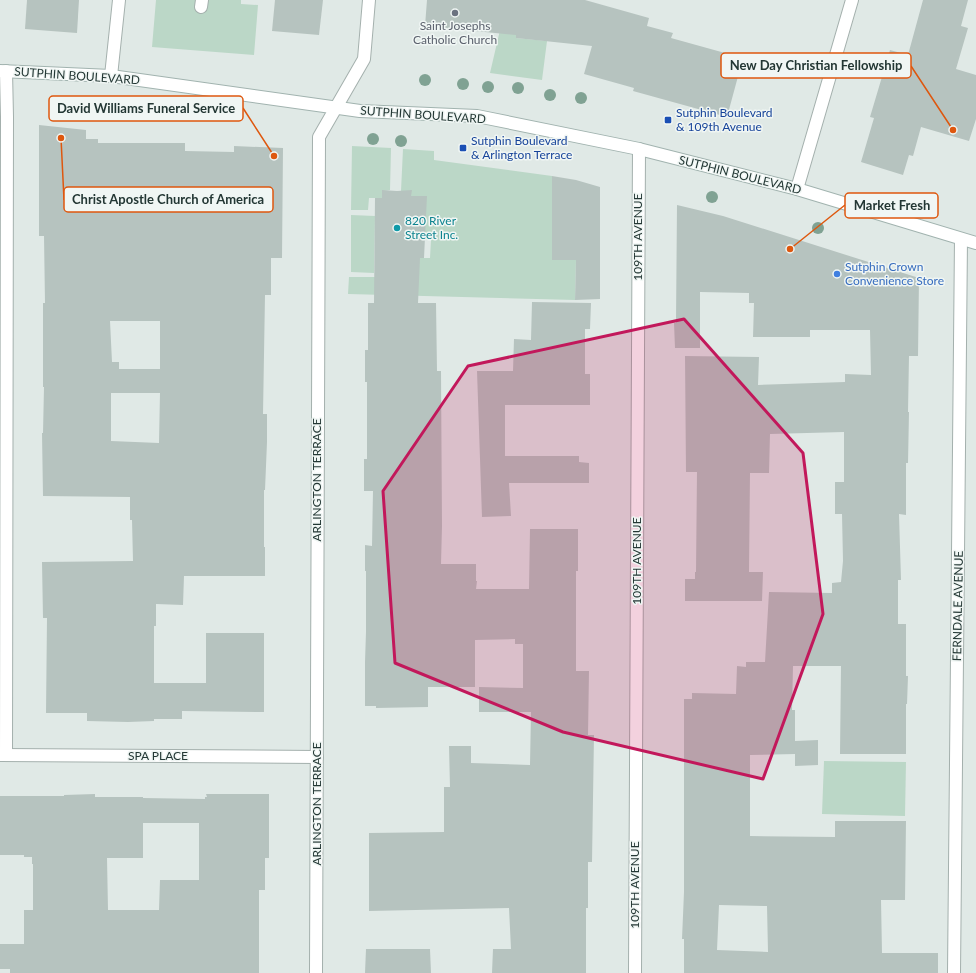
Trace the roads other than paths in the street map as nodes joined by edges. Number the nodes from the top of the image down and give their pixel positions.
1 (119, 0) edge
2 (369, 0) edge
3 (852, 0) edge
4 (3, 71) edge
5 (111, 76) junction
6 (335, 108) junction
7 (639, 149) junction
8 (797, 188) junction
9 (961, 239) junction
10 (976, 244) edge
11 (3, 755) edge
12 (317, 757) junction
13 (316, 973) edge
14 (635, 973) edge
15 (954, 973) edge

1 - 5 street
2 - 6 street, ARLINGTON TERRACE
3 - 8 street
4 - 5 street, SUTPHIN BOULEVARD
4 - 11 street
5 - 6 street, SUTPHIN BOULEVARD
6 - 7 street, SUTPHIN BOULEVARD
6 - 12 street, ARLINGTON TERRACE
7 - 8 street, SUTPHIN BOULEVARD
7 - 14 street, 109TH AVENUE
8 - 9 street, SUTPHIN BOULEVARD
9 - 10 street, SUTPHIN BOULEVARD
9 - 15 street, FERNDALE AVENUE
11 - 12 street, SPA PLACE
12 - 13 street, ARLINGTON TERRACE

